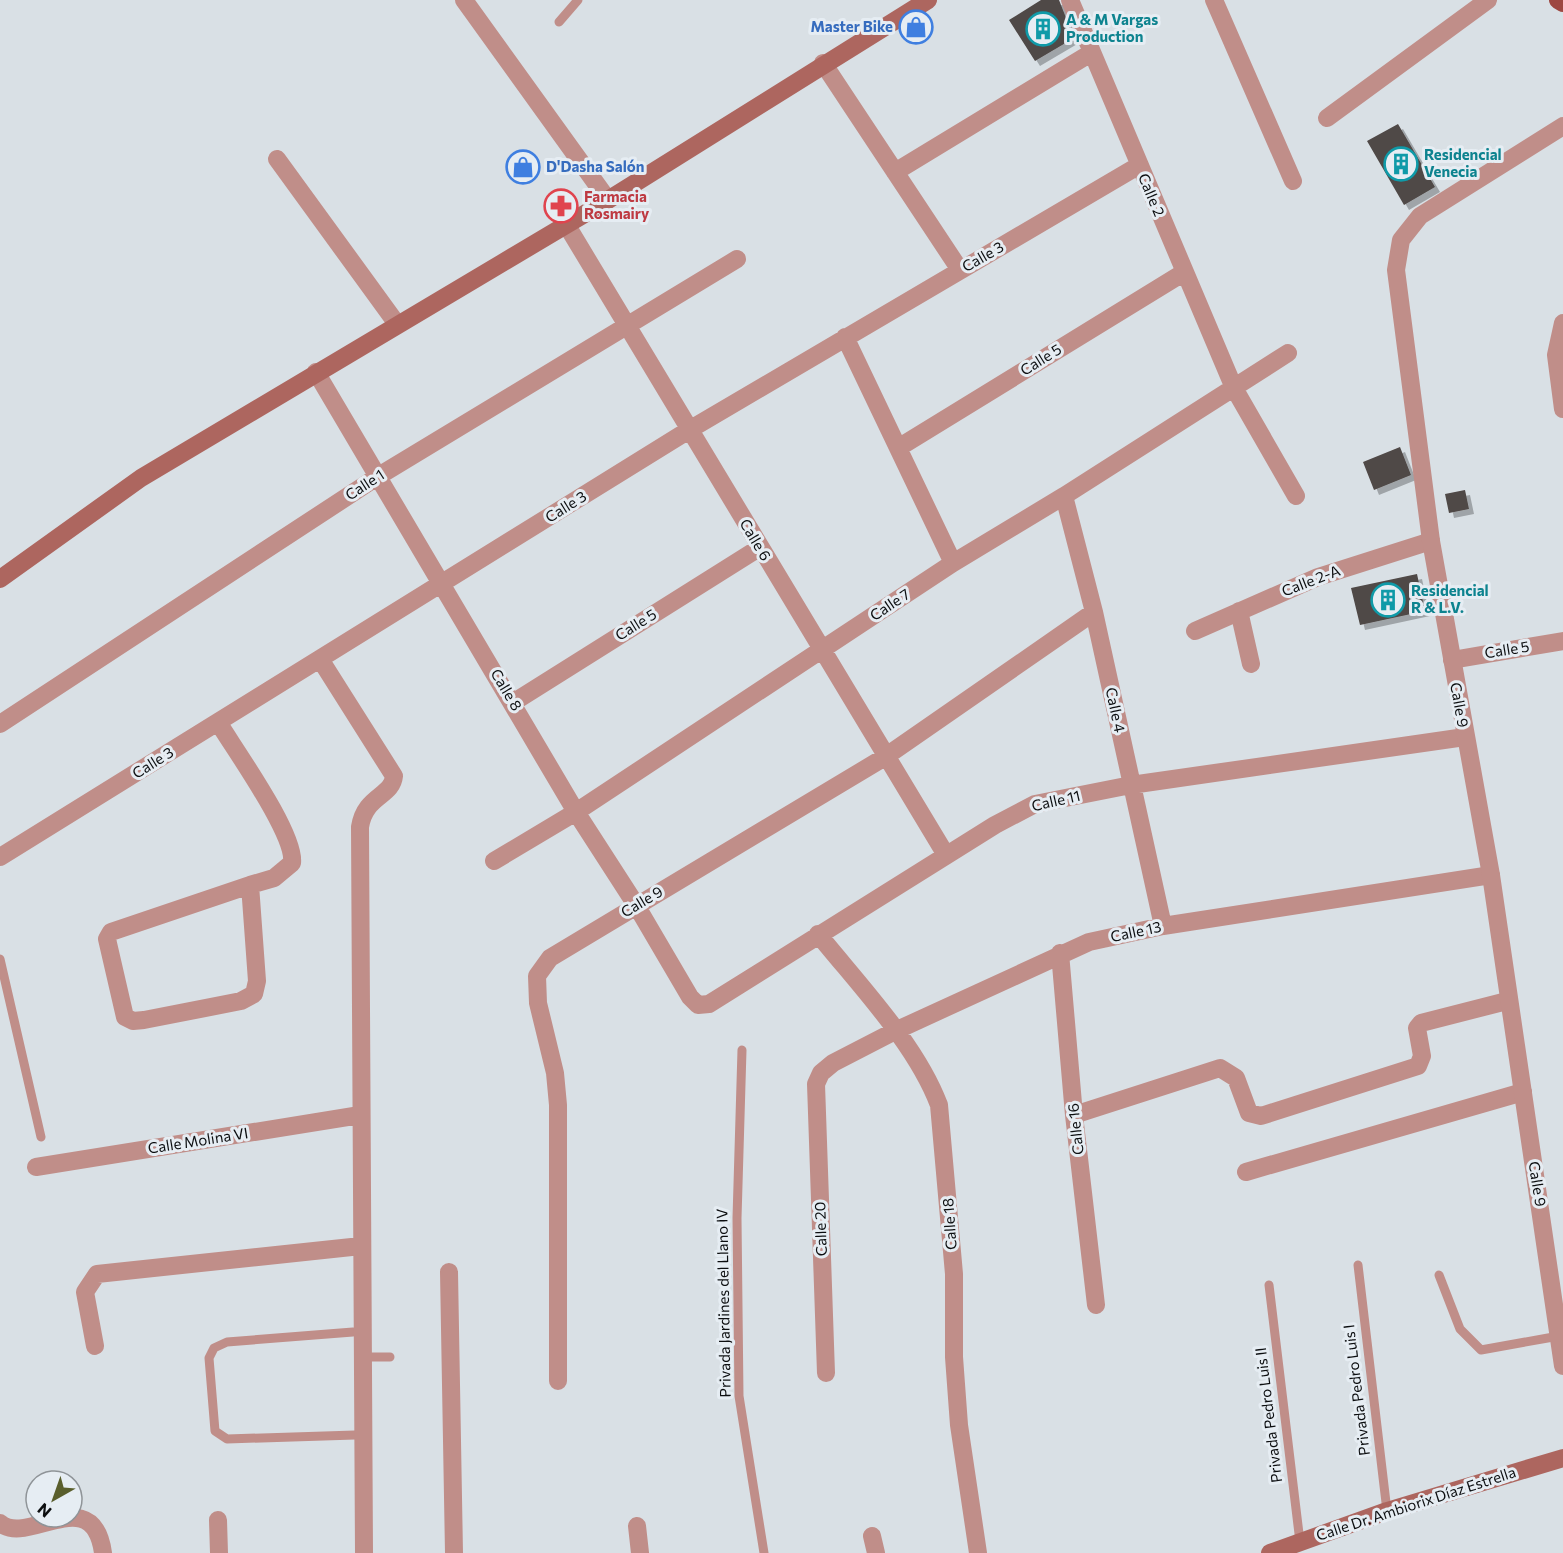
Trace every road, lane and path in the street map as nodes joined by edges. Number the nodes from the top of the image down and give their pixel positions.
1 (464, 0) edge
2 (578, 0) edge
3 (928, 0) edge
4 (1070, 0) edge
5 (1214, 0) edge
6 (1488, 0) edge
7 (1558, 0) edge
8 (1563, 3) edge
9 (559, 22) dead end
10 (1091, 52) junction
11 (823, 63) junction
12 (1327, 118) dead end
13 (1563, 126) edge
14 (276, 159) dead end
15 (1138, 166) junction
16 (895, 172) junction
17 (1293, 182) dead end
18 (608, 200) junction
19 (566, 224) junction
20 (737, 259) dead end
21 (960, 270) junction
22 (1183, 273) junction
23 (1563, 323) edge
24 (397, 324) junction
25 (628, 325) junction
26 (845, 337) junction
27 (1288, 353) dead end
28 (316, 372) junction
29 (1234, 388) junction
30 (1563, 409) edge
31 (689, 430) junction
32 (898, 448) junction
33 (377, 477) junction
34 (1064, 496) junction
35 (1296, 496) dead end
36 (1431, 540) junction
37 (759, 548) junction
38 (953, 563) junction
39 (0, 579) edge
40 (442, 585) junction
41 (1239, 611) junction
42 (1094, 612) junction
43 (1195, 631) dead end
44 (1563, 641) edge
45 (822, 650) junction
46 (320, 659) junction
47 (1452, 660) junction
48 (1251, 664) dead end
49 (514, 702) junction
50 (218, 722) junction
51 (0, 724) edge
52 (1465, 737) junction
53 (885, 757) junction
54 (1131, 785) junction
55 (576, 812) junction
56 (946, 855) junction
57 (0, 857) edge
58 (494, 861) dead end
59 (1491, 875) junction
60 (250, 885) junction
61 (636, 905) junction
62 (1163, 926) junction
63 (818, 934) junction
64 (1060, 953) junction
65 (0, 959) edge
66 (1507, 1001) junction
67 (698, 1005) joint
68 (895, 1031) junction
69 (742, 1050) dead end
70 (816, 1084) joint
71 (1523, 1092) junction
72 (1074, 1114) junction
73 (360, 1115) junction
74 (41, 1137) dead end
75 (36, 1167) dead end
76 (1246, 1172) dead end
77 (361, 1246) junction
78 (1358, 1265) dead end
79 (449, 1272) dead end
80 (1439, 1275) dead end
81 (1558, 1281) edge
82 (1269, 1285) dead end
83 (1096, 1305) dead end
84 (357, 1332) junction
85 (1559, 1336) junction
86 (94, 1346) dead end
87 (362, 1357) junction
88 (390, 1357) dead end
89 (1563, 1366) edge
90 (826, 1373) dead end
91 (558, 1381) dead end
92 (358, 1435) junction
93 (1563, 1458) edge
94 (1387, 1511) junction
95 (219, 1520) dead end
96 (0, 1523) edge
97 (637, 1526) dead end
98 (1300, 1542) junction
99 (103, 1553) edge
100 (219, 1553) edge
101 (364, 1553) edge
102 (454, 1553) edge
103 (640, 1553) edge
104 (764, 1553) edge
105 (978, 1553) edge
106 (1270, 1553) edge

1 - 18 street
2 - 9 lane
3 - 11 main road
4 - 10 street, Calle 2
5 - 17 street
6 - 12 street
7 - 8 main road
10 - 15 street, Calle 2
10 - 16 street
11 - 16 street
11 - 18 main road
13 - 36 street, Calle 9
14 - 24 street
15 - 21 street, Calle 3
15 - 22 street, Calle 2
16 - 21 street
18 - 19 main road
19 - 24 main road
19 - 25 street, Calle 6
20 - 25 street, Calle 1
21 - 26 street, Calle 3
22 - 29 street, Calle 2
22 - 32 street, Calle 5
23 - 30 street
24 - 28 main road
25 - 31 street, Calle 6
25 - 33 street, Calle 1
26 - 31 street, Calle 3
26 - 32 street
27 - 29 street, Calle 7
28 - 33 street, Calle 8
28 - 39 main road
29 - 34 street, Calle 7
29 - 35 street, Calle 2
31 - 37 street, Calle 6
31 - 40 street, Calle 3
32 - 38 street
33 - 40 street, Calle 8
33 - 51 street, Calle 1
34 - 38 street, Calle 7
34 - 42 street, Calle 4
36 - 41 street, Calle 2-A
36 - 47 street, Calle 9
37 - 45 street, Calle 6
37 - 49 street, Calle 5
38 - 45 street, Calle 7
40 - 46 street, Calle 3
40 - 49 street, Calle 8
41 - 43 street, Calle 2-A
41 - 48 street
42 - 53 street, Calle 9
42 - 54 street, Calle 4
44 - 47 street, Calle 5
45 - 53 street, Calle 6
45 - 55 street, Calle 7
46 - 50 street, Calle 3
46 - 73 street
47 - 52 street, Calle 9
49 - 55 street, Calle 8
50 - 57 street, Calle 3
50 - 60 street
52 - 54 street, Calle 11
52 - 59 street, Calle 9
53 - 56 street, Calle 6
53 - 61 street, Calle 9
54 - 56 street, Calle 11
54 - 62 street, Calle 4
55 - 58 street, Calle 7
55 - 61 street, Calle 8
56 - 63 street, Calle 11
59 - 62 street, Calle 13
59 - 66 street, Calle 9
60 - 60 street
61 - 67 street, Calle 8
61 - 91 street, Calle 9
62 - 64 street, Calle 13
63 - 67 street, Calle 11
63 - 68 street, Calle 18
64 - 68 street, Calle 13
64 - 72 street, Calle 16
65 - 74 lane
66 - 71 street, Calle 9
66 - 72 street
68 - 70 street, Calle 13
68 - 105 street, Calle 18
69 - 104 lane, Privada Jardines del Llano IV
70 - 90 street, Calle 20
71 - 76 street
71 - 81 street, Calle 9
72 - 83 street, Calle 16
73 - 75 street, Calle Molina VI
73 - 77 street
77 - 84 street
77 - 86 street
78 - 94 lane, Privada Pedro Luis I
79 - 102 street
80 - 85 lane
81 - 85 street, Calle 9
82 - 98 lane, Privada Pedro Luis II
84 - 87 street
84 - 92 lane
85 - 89 street, Calle 9
87 - 88 lane
87 - 92 street
92 - 101 street
93 - 94 main road, Calle Dr. Ambiorix Díaz Estrella
94 - 98 main road, Calle Dr. Ambiorix Díaz Estrella
95 - 100 street
96 - 99 street
97 - 103 street
98 - 106 main road, Calle Dr. Ambiorix Díaz Estrella

